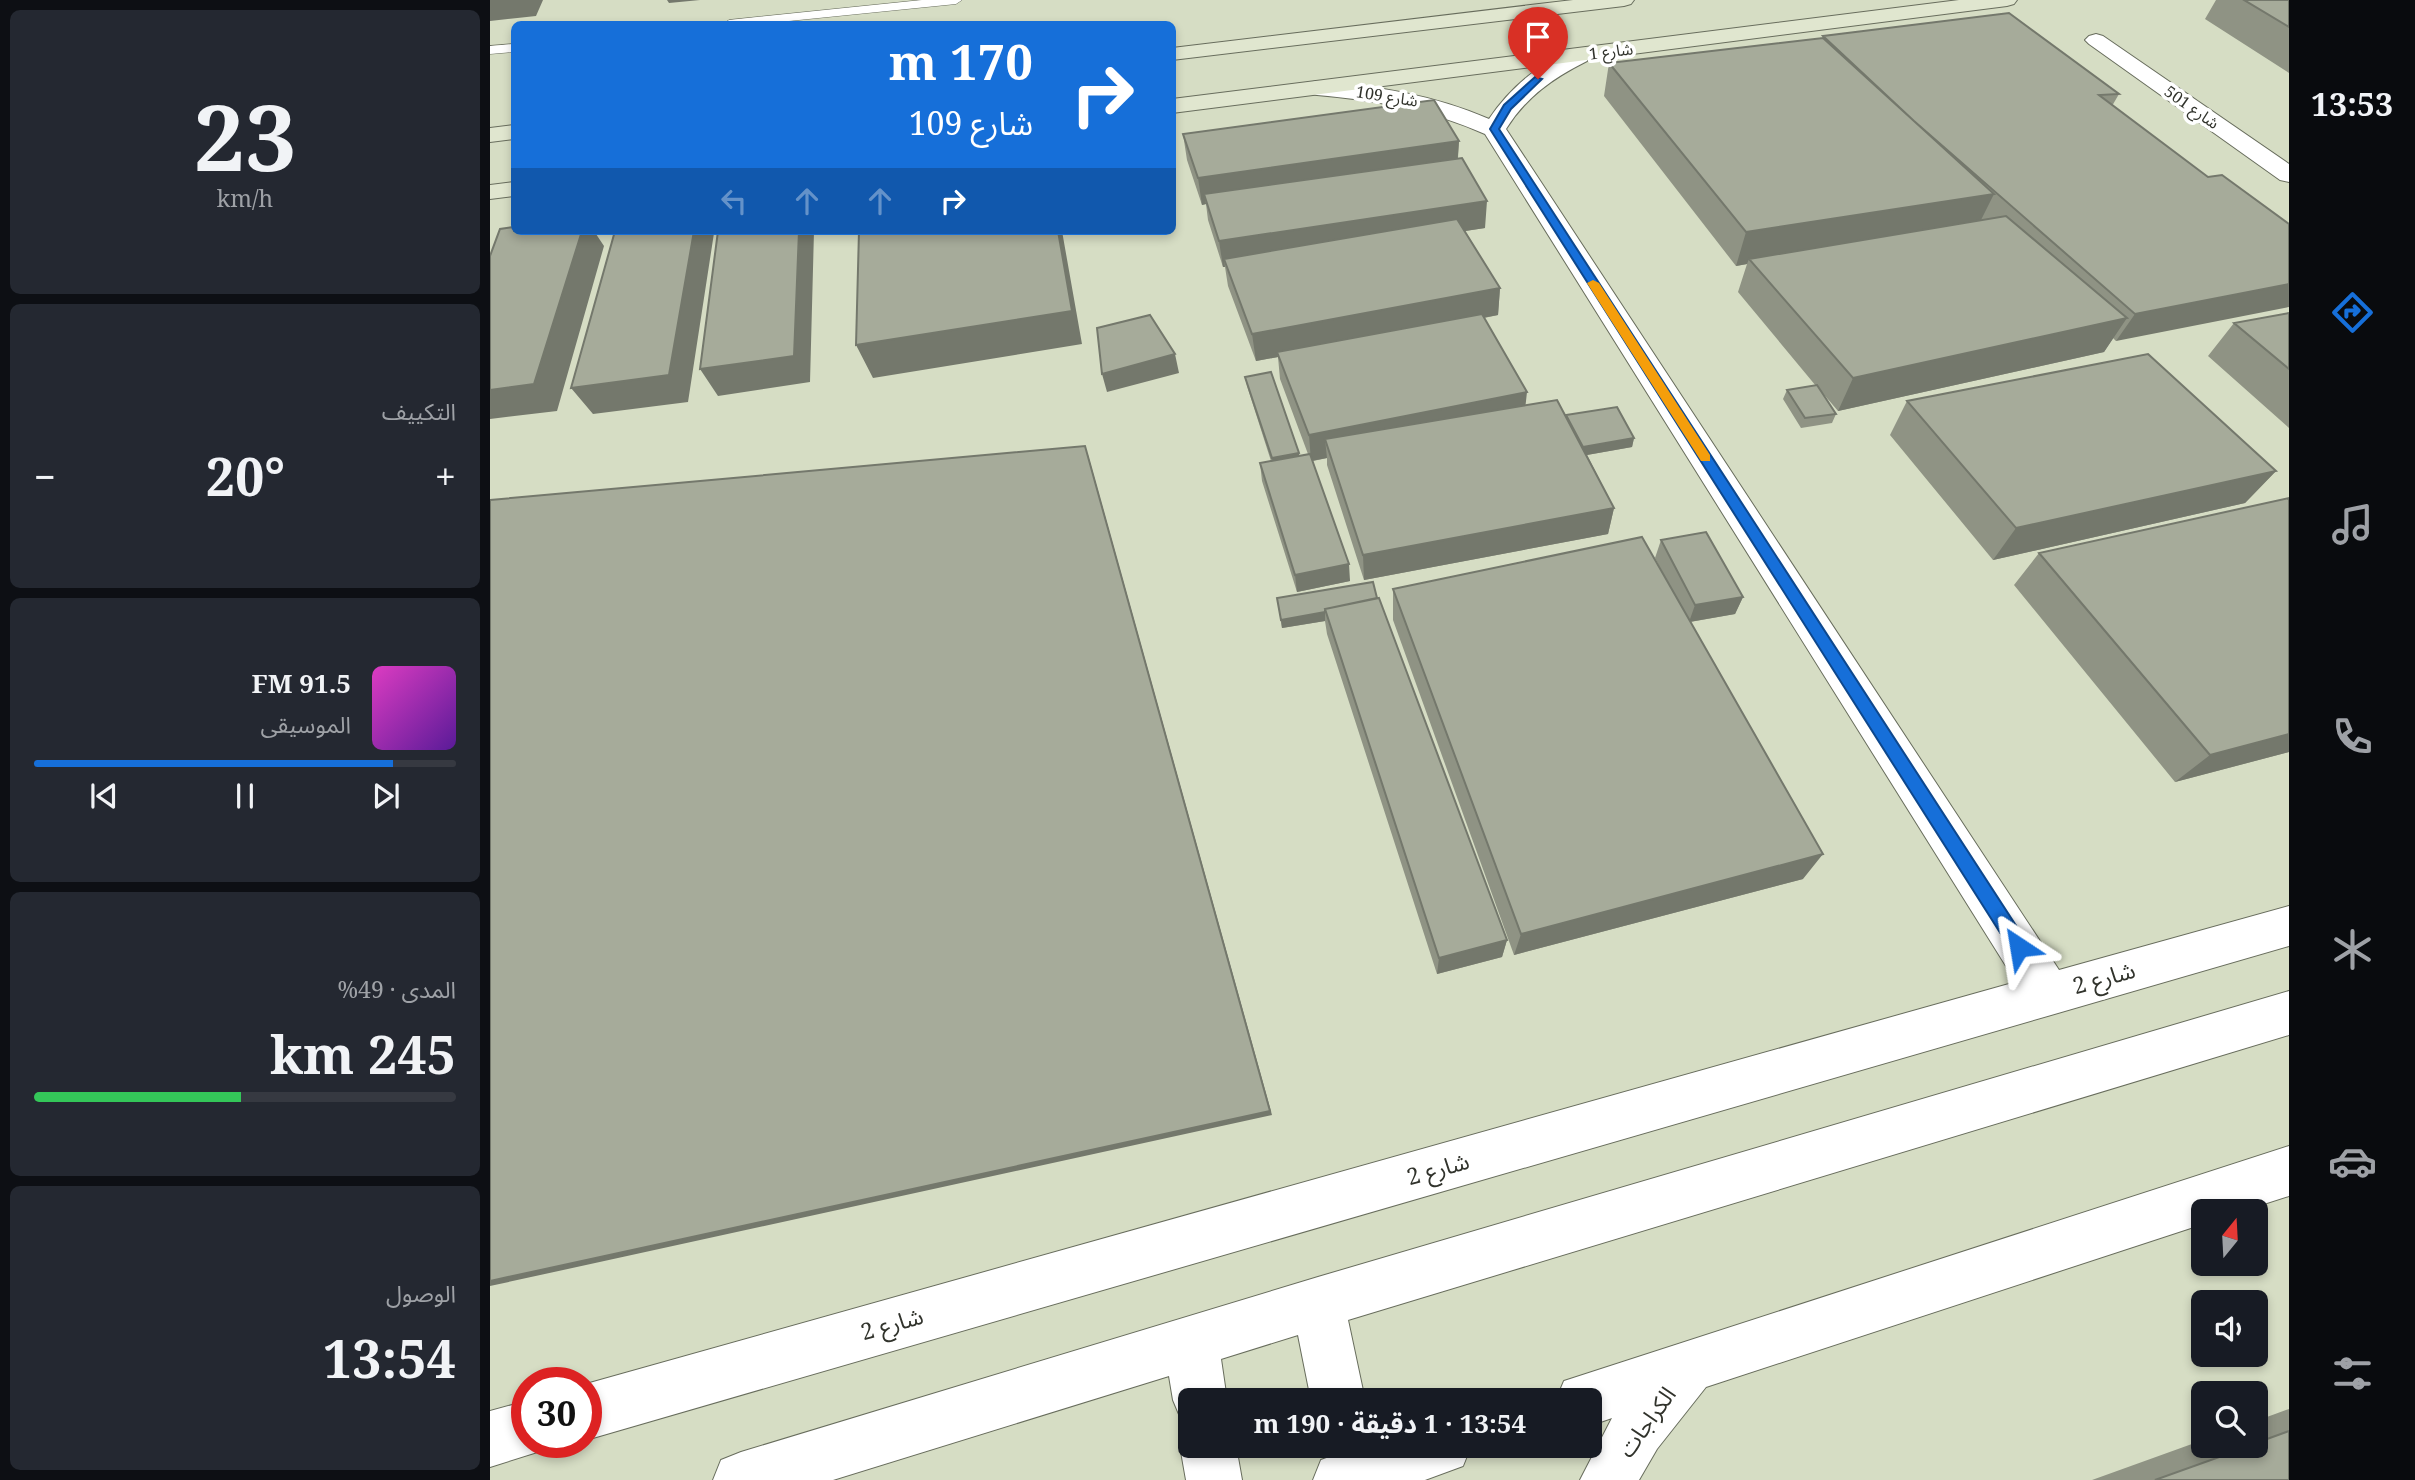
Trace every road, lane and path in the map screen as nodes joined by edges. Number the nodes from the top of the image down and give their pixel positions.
1 (956, 0) edge
2 (1624, 0) edge
3 (2007, 0) edge
4 (757, 21) edge
5 (2096, 40) dead end
6 (511, 48) edge
7 (490, 50) edge
8 (1176, 54) edge
9 (1579, 56) junction
10 (1317, 88) junction
11 (1176, 106) edge
12 (1494, 129) junction
13 (511, 132) edge
14 (490, 135) edge
15 (2289, 175) edge
16 (511, 189) edge
17 (490, 192) edge
18 (2289, 926) edge
19 (2049, 994) junction
20 (2289, 1013) edge
21 (2289, 1171) edge
22 (1318, 1303) junction
23 (1191, 1342) junction
24 (1689, 1365) junction
25 (1198, 1388) edge
26 (1336, 1388) edge
27 (1602, 1394) edge
28 (602, 1407) edge
29 (511, 1433) edge
30 (490, 1439) edge
31 (1210, 1458) edge
32 (1396, 1458) edge
33 (1348, 1470) edge
34 (741, 1480) edge
35 (1214, 1480) edge
36 (1608, 1480) edge

1 - 4 lane
2 - 8 street
3 - 9 street, شارع 1
5 - 15 street, شارع 501
6 - 7 lane
9 - 10 street, شارع 1
9 - 12 street
10 - 11 street, شارع 1
10 - 12 street, شارع 109
12 - 19 street
13 - 14 street
16 - 17 street
18 - 19 street, شارع 2
19 - 28 street, شارع 2
20 - 22 street
21 - 24 street
22 - 23 street
22 - 26 street
23 - 25 street
23 - 34 street
24 - 27 street
24 - 36 street, الكراجات
29 - 30 street
31 - 35 street
32 - 33 street

